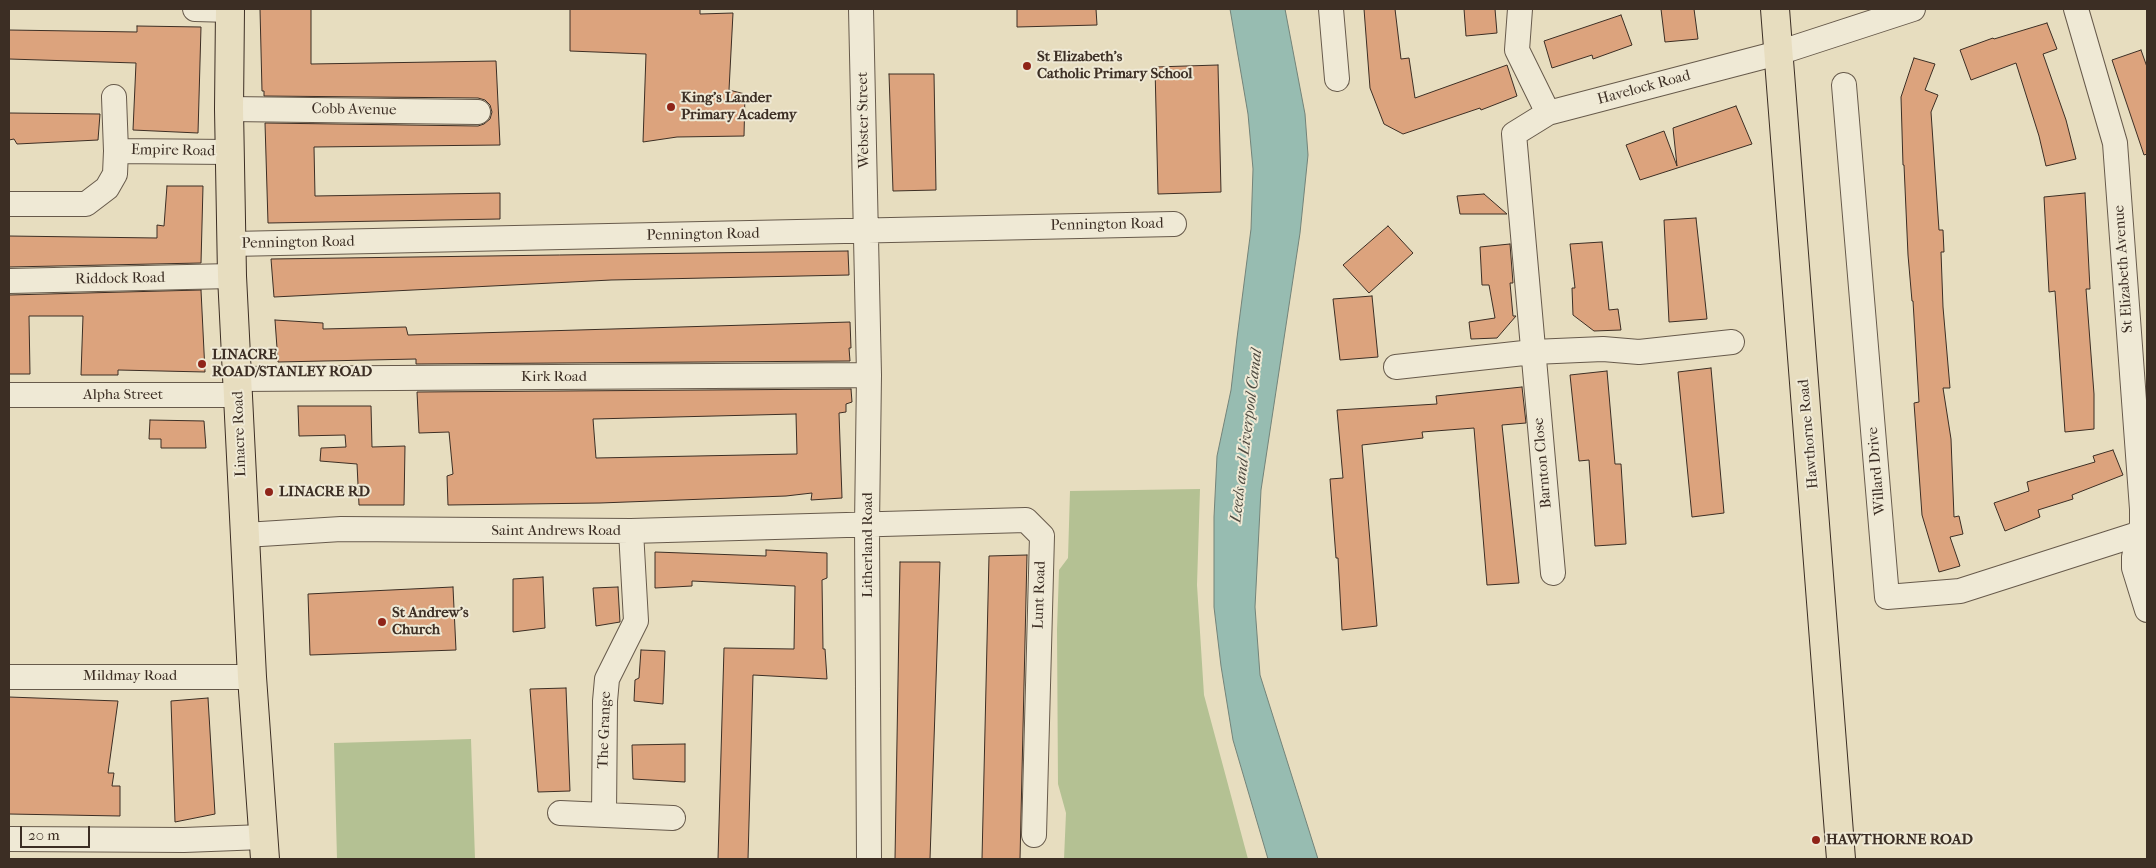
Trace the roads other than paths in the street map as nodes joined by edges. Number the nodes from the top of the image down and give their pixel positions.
1 (195, 9) edge
2 (230, 9) edge
3 (862, 9) edge
4 (1331, 9) edge
5 (1520, 9) edge
6 (1775, 9) edge
7 (1913, 9) edge
8 (2076, 9) edge
9 (1778, 53) junction
10 (1337, 79) dead end
11 (1844, 85) dead end
12 (114, 97) dead end
13 (229, 109) junction
14 (478, 112) dead end
15 (1548, 114) junction
16 (1514, 134) joint
17 (116, 151) junction
18 (229, 152) junction
19 (9, 204) edge
20 (1174, 224) dead end
21 (866, 231) junction
22 (232, 244) junction
23 (232, 276) junction
24 (9, 281) edge
25 (1732, 342) dead end
26 (1533, 352) junction
27 (1396, 367) dead end
28 (869, 375) junction
29 (238, 387) junction
30 (9, 395) edge
31 (2140, 399) edge
32 (867, 525) junction
33 (631, 531) junction
34 (2138, 534) junction
35 (245, 535) junction
36 (1553, 573) dead end
37 (2147, 610) edge
38 (9, 677) edge
39 (252, 677) junction
40 (560, 813) dead end
41 (604, 815) junction
42 (673, 818) dead end
43 (1034, 835) dead end
44 (9, 839) edge
45 (264, 848) edge
46 (869, 859) edge
47 (1841, 859) edge

1 - 2 street
2 - 13 main road, Linacre Road
3 - 21 street, Webster Street
4 - 10 street
5 - 15 street
6 - 9 main road, Hawthorne Road
7 - 9 street, Havelock Road
8 - 31 street, St Elizabeth Avenue
9 - 15 street, Havelock Road
9 - 47 main road, Hawthorne Road
11 - 34 street, Willard Drive
12 - 17 street, Empire Road
13 - 14 street, Cobb Avenue
13 - 18 main road, Linacre Road
15 - 16 street, Havelock Road
16 - 26 street, Barnton Close
17 - 18 street, Empire Road
17 - 19 street, Empire Road
18 - 22 main road, Linacre Road
20 - 21 street, Pennington Road
21 - 22 street, Pennington Road
21 - 28 street, Litherland Road
22 - 23 main road, Linacre Road
23 - 24 street, Riddock Road
23 - 29 main road, Linacre Road
25 - 26 street
26 - 27 street
26 - 36 street, Barnton Close
28 - 29 street, Kirk Road
28 - 32 street, Litherland Road
29 - 30 street, Alpha Street
29 - 35 main road, Linacre Road
31 - 34 street, St Elizabeth Avenue
32 - 33 street, Saint Andrews Road
32 - 43 street, Lunt Road
32 - 46 street, Litherland Road
33 - 35 street, Saint Andrews Road
33 - 41 street, The Grange
34 - 37 street, St Elizabeth Avenue
35 - 39 main road, Linacre Road
38 - 39 street, Mildmay Road
39 - 45 main road, Linacre Road
40 - 41 street
41 - 42 street
44 - 45 street

